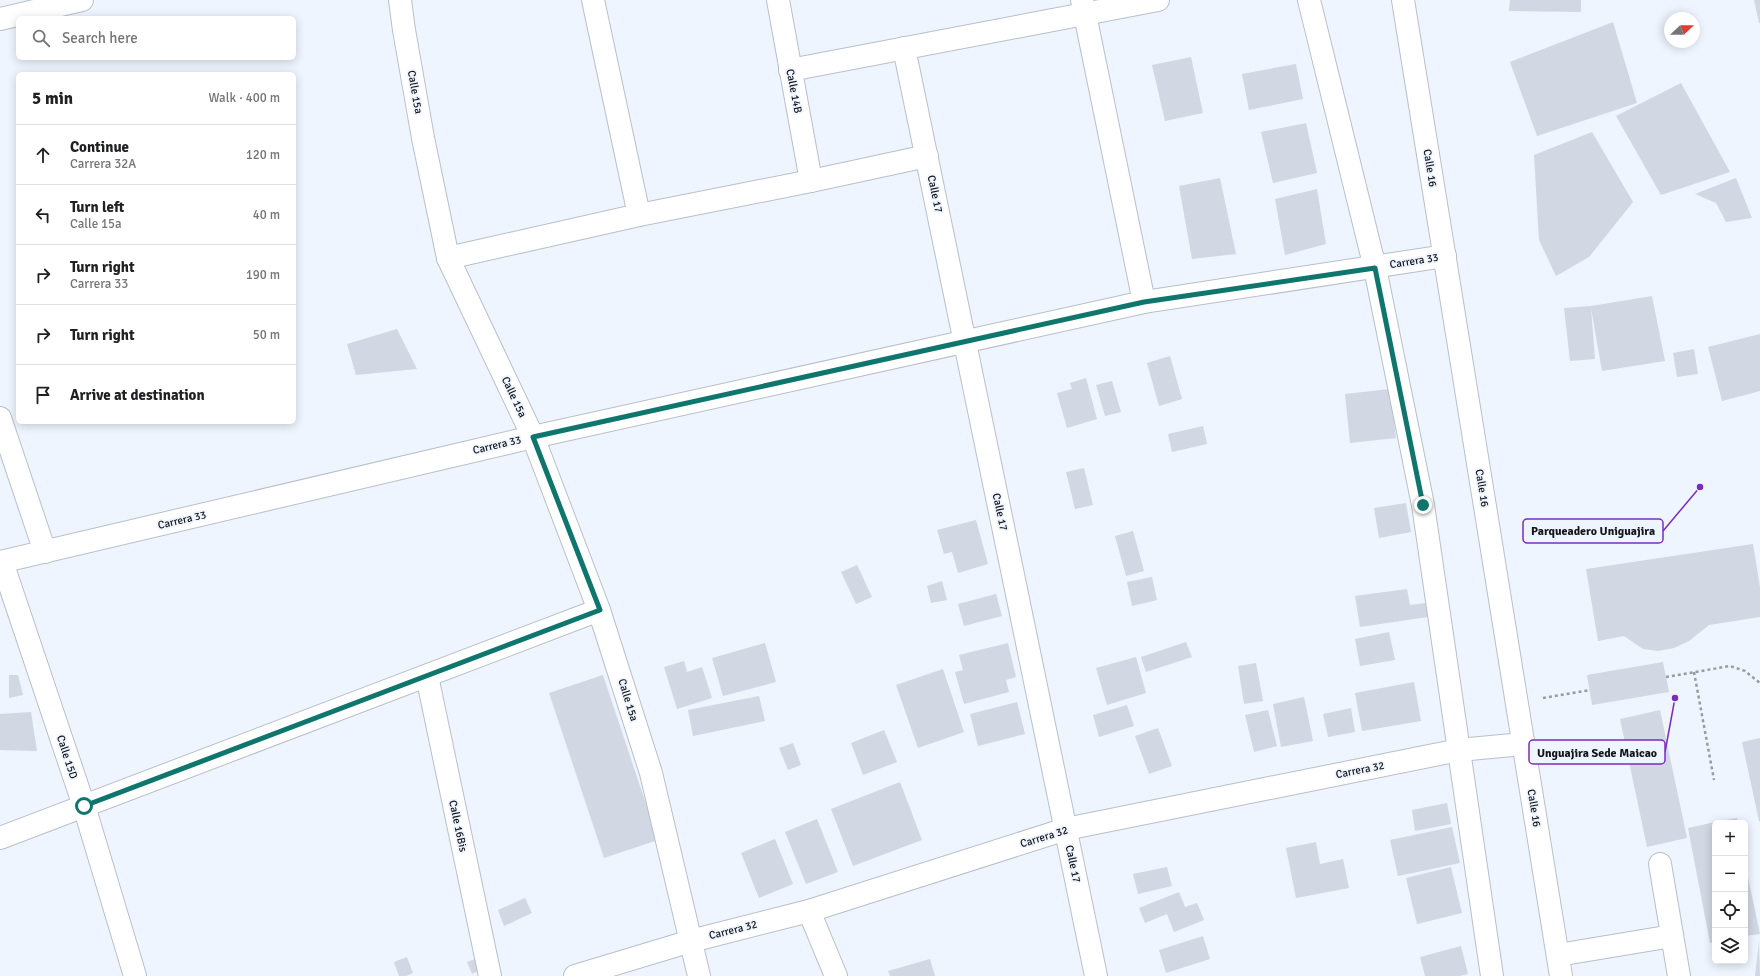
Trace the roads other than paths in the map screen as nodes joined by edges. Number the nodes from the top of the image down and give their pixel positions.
1 (82, 0) edge
2 (400, 0) edge
3 (593, 0) edge
4 (778, 0) edge
5 (1158, 0) edge
6 (1309, 0) edge
7 (1403, 0) edge
8 (1084, 7) edge
9 (0, 19) edge
10 (904, 48) junction
11 (790, 70) junction
12 (927, 156) junction
13 (811, 181) junction
14 (639, 215) junction
15 (1445, 256) junction
16 (448, 258) junction
17 (1375, 268) junction
18 (1144, 302) junction
19 (965, 341) junction
20 (0, 418) edge
21 (533, 437) junction
22 (45, 552) junction
23 (1, 562) edge
24 (600, 610) junction
25 (426, 676) junction
26 (1523, 744) junction
27 (1459, 750) junction
28 (84, 806) junction
29 (1066, 829) junction
30 (0, 838) edge
31 (1660, 864) dead end
32 (809, 911) junction
33 (1672, 936) junction
34 (691, 941) junction
35 (1559, 966) edge
36 (135, 976) edge
37 (490, 976) edge
38 (575, 976) edge
39 (699, 976) edge
40 (836, 976) edge
41 (1096, 976) edge
42 (1492, 976) edge
43 (1679, 976) edge

1 - 9 main road
2 - 16 main road, Calle 15a
3 - 14 main road
4 - 11 main road, Calle 14B
5 - 8 main road
6 - 17 main road
7 - 15 main road, Calle 16
8 - 10 main road
8 - 18 main road
10 - 11 main road
10 - 12 main road, Calle 17
11 - 13 main road, Calle 14B
12 - 13 main road
12 - 19 main road, Calle 17
13 - 14 main road
14 - 16 main road
15 - 17 main road, Carrera 33
15 - 26 main road, Calle 16
16 - 21 main road, Calle 15a
17 - 18 main road, Carrera 33
17 - 27 main road
18 - 19 main road, Carrera 33
19 - 21 main road, Carrera 33
19 - 29 main road, Calle 17
20 - 22 main road
21 - 22 main road, Carrera 33
21 - 24 main road, Calle 15a
22 - 23 main road, Carrera 33
23 - 28 main road, Calle 15D
24 - 25 main road
24 - 34 main road, Calle 15a
25 - 28 main road
25 - 37 main road, Calle 16Bis
26 - 27 main road, Carrera 32
26 - 35 main road, Calle 16
27 - 29 main road, Carrera 32
27 - 42 main road
28 - 30 main road
28 - 36 main road, Calle 15D
29 - 32 main road, Carrera 32
29 - 41 main road, Calle 17
31 - 33 main road
32 - 34 main road, Carrera 32
32 - 40 main road
33 - 35 main road
33 - 43 main road
34 - 38 main road, Carrera 32
34 - 39 main road, Calle 15a

